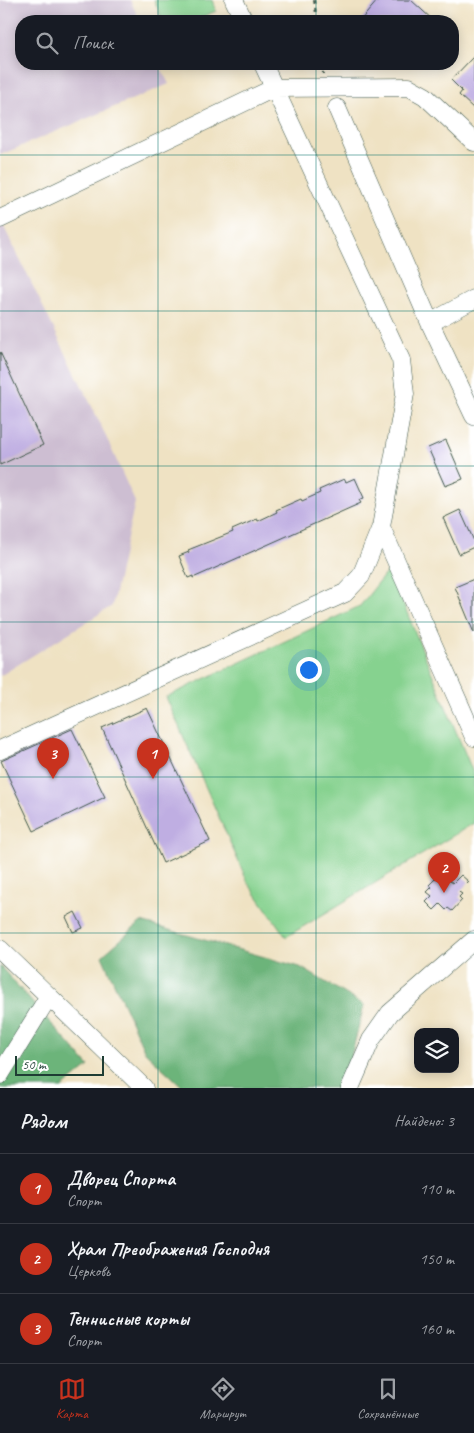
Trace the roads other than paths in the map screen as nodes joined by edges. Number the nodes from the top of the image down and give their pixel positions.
1 (234, 0) edge
2 (241, 15) edge
3 (266, 70) edge
4 (274, 88) junction
5 (337, 108) dead end
6 (474, 142) edge
7 (0, 219) edge
8 (474, 298) edge
9 (430, 323) junction
10 (474, 416) edge
11 (381, 527) junction
12 (474, 736) edge
13 (0, 750) edge
14 (474, 940) edge
15 (0, 949) edge
16 (49, 996) junction
17 (0, 1075) edge
18 (144, 1088) edge
19 (350, 1088) edge

1 - 2 street
3 - 4 street
4 - 6 street
4 - 7 street
4 - 11 street
5 - 9 street
8 - 9 street
9 - 10 street
11 - 12 street
11 - 13 street
14 - 19 street
15 - 16 street
16 - 17 street
16 - 18 street

